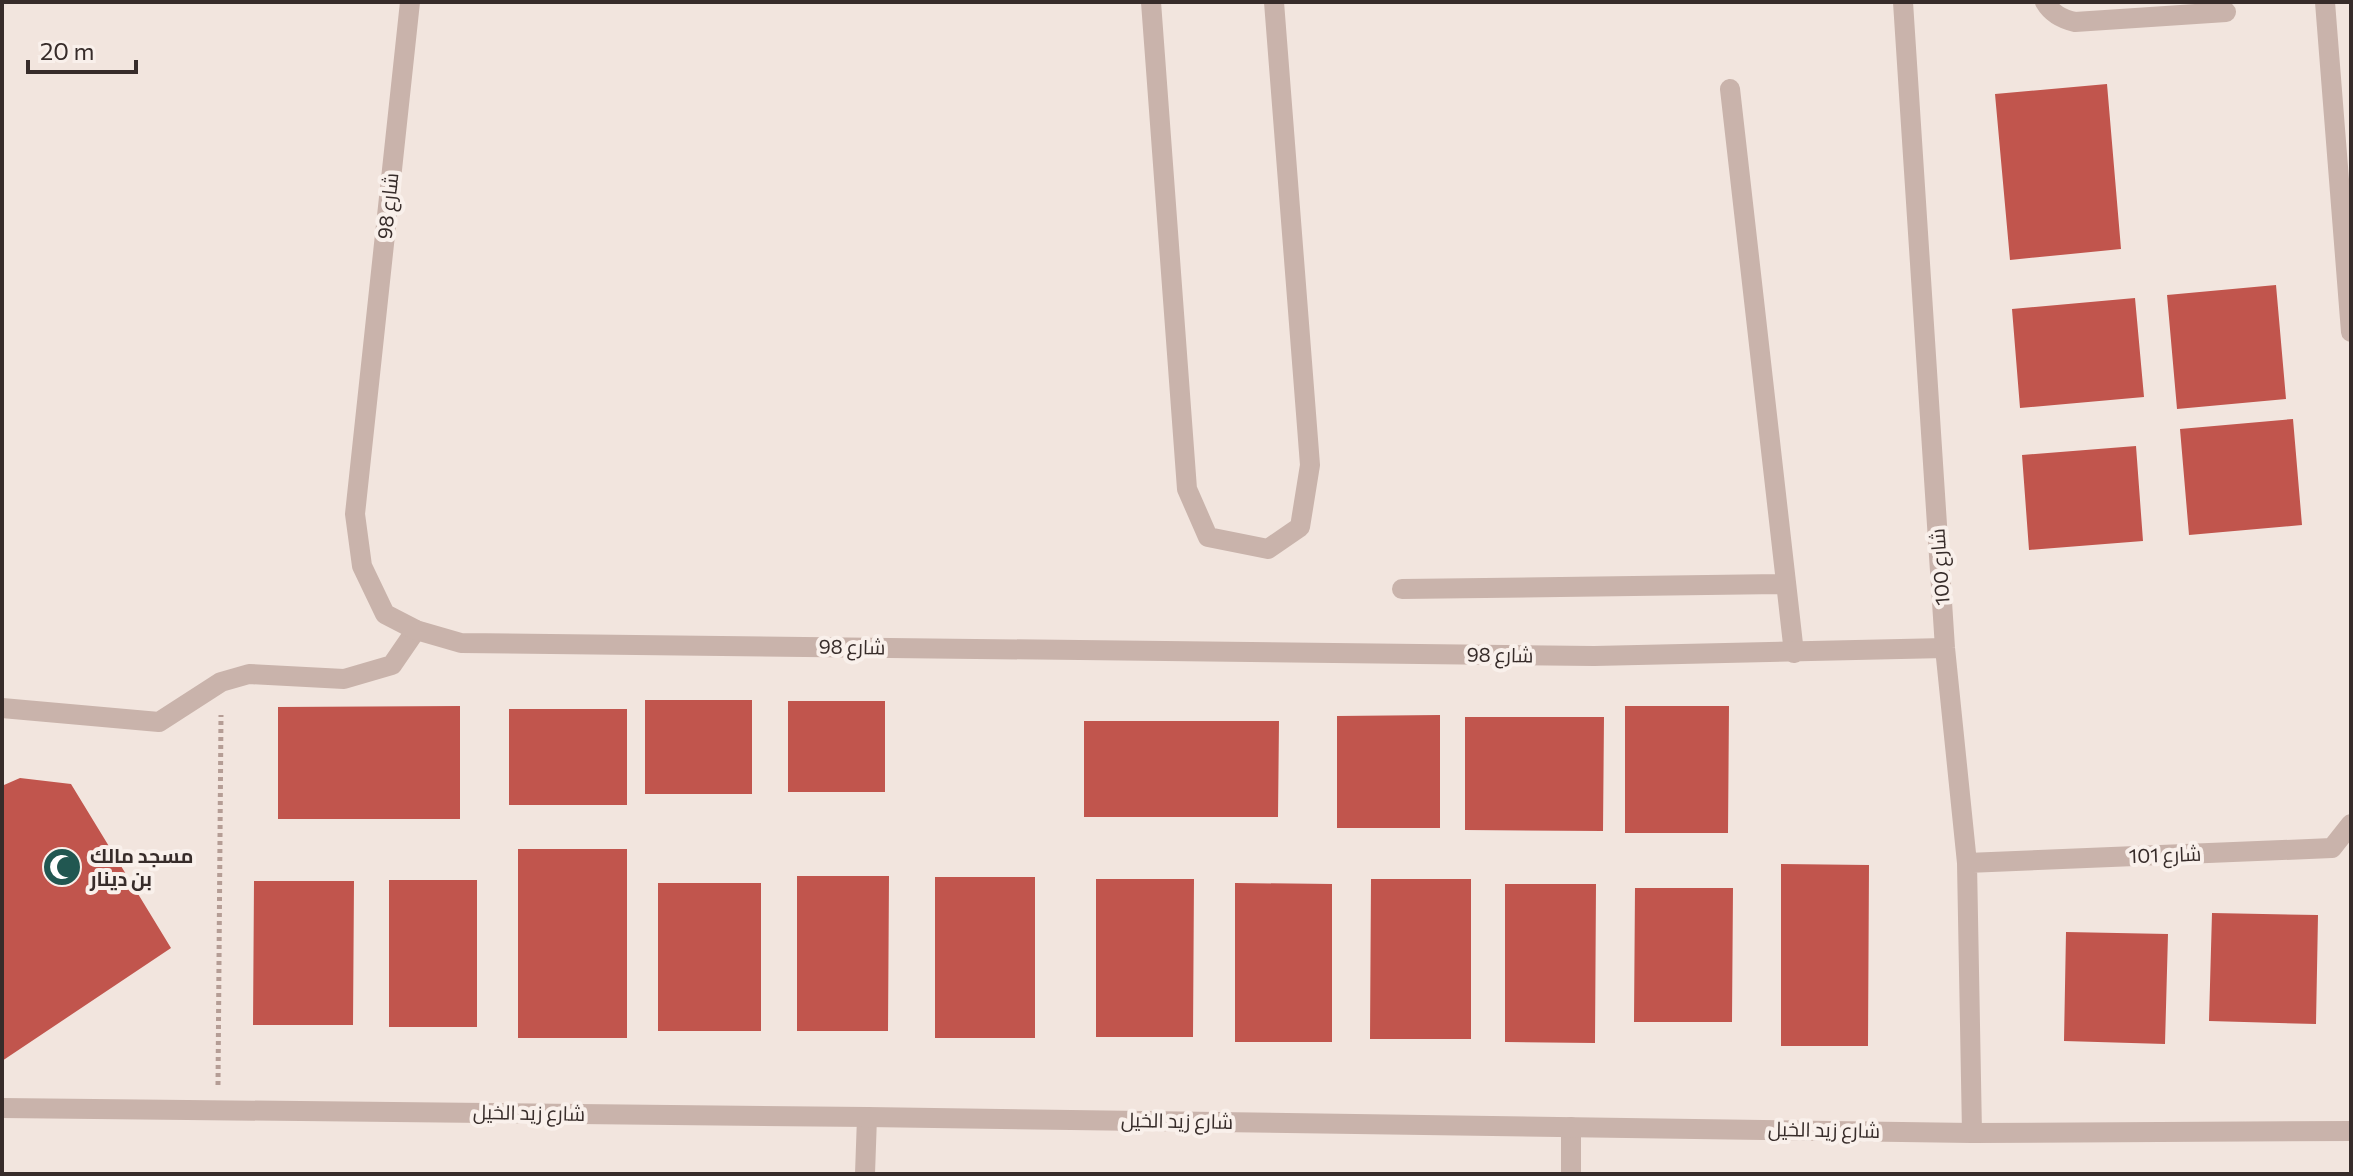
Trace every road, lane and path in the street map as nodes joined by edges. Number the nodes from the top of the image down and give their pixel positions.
1 (410, 2) edge
2 (1151, 2) edge
3 (1274, 2) edge
4 (1903, 2) edge
5 (2045, 2) edge
6 (2325, 2) edge
7 (2226, 12) dead end
8 (1730, 89) dead end
9 (2351, 332) edge
10 (1786, 584) junction
11 (1402, 589) dead end
12 (416, 630) junction
13 (1945, 648) junction
14 (1794, 653) junction
15 (221, 682) junction
16 (2, 708) edge
17 (2351, 824) edge
18 (1967, 863) junction
19 (2, 1108) edge
20 (218, 1110) junction
21 (867, 1117) junction
22 (1571, 1127) junction
23 (2351, 1131) edge
24 (1972, 1133) junction
25 (865, 1174) edge
26 (1571, 1174) edge

1 - 12 street, شارع 98
2 - 3 street
4 - 13 street, شارع 100
5 - 7 street
6 - 9 street
8 - 10 street
10 - 11 street
10 - 14 street
12 - 14 street, شارع 98
12 - 15 street
13 - 14 street, شارع 98
13 - 18 street, شارع 100
15 - 16 street
15 - 20 path
17 - 18 street, شارع 101
18 - 24 street, شارع 100
19 - 20 street, شارع زيد الخيل
20 - 21 street, شارع زيد الخيل
21 - 22 street, شارع زيد الخيل
21 - 25 street
22 - 24 street, شارع زيد الخيل
22 - 26 street
23 - 24 street, شارع زيد الخيل

